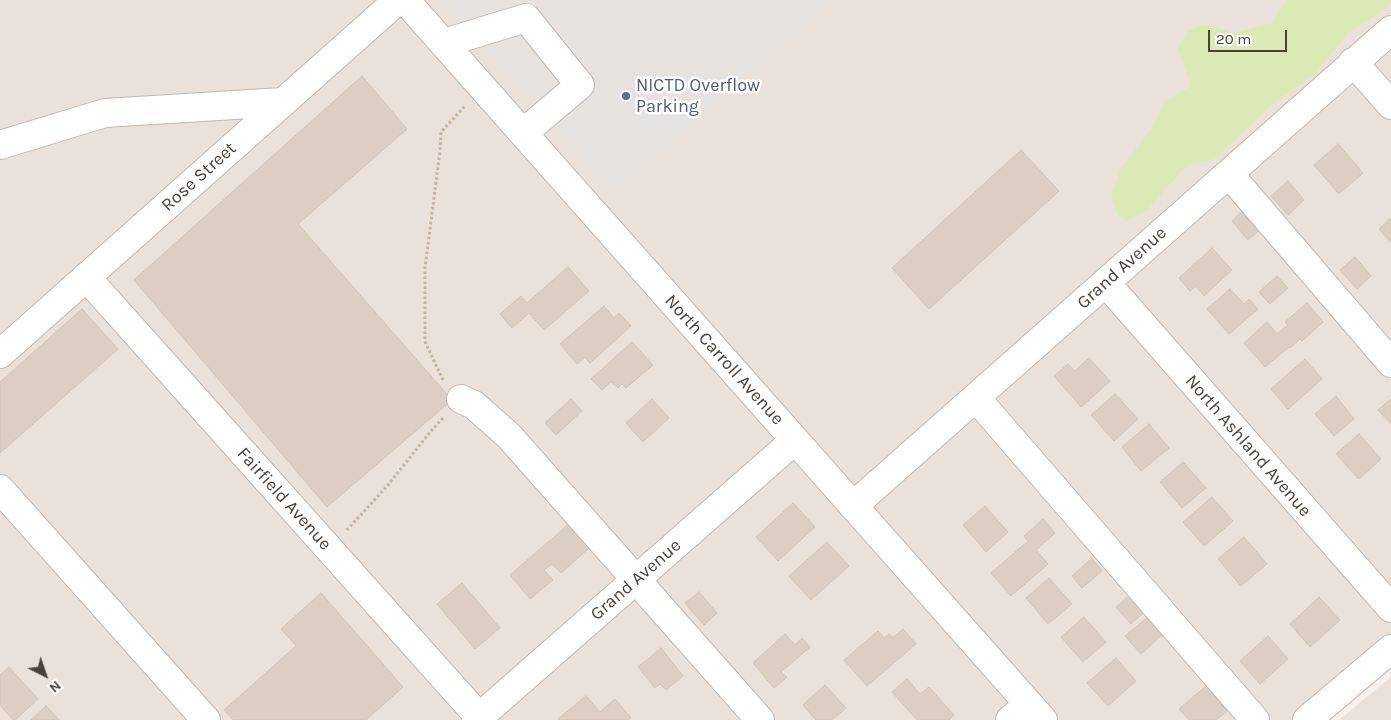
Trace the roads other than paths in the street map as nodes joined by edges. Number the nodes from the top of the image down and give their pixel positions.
1 (398, 0) edge
2 (405, 0) edge
3 (1391, 30) edge
4 (444, 43) junction
5 (1353, 62) junction
6 (283, 102) junction
7 (1391, 105) edge
8 (523, 133) junction
9 (0, 145) edge
10 (1228, 174) junction
11 (86, 278) junction
12 (1106, 283) junction
13 (0, 354) edge
14 (1391, 363) edge
15 (976, 398) junction
16 (461, 399) road end
17 (795, 440) junction
18 (0, 489) edge
19 (853, 506) junction
20 (637, 579) junction
21 (1391, 608) edge
22 (1391, 649) edge
23 (1027, 715) edge
24 (479, 719) edge
25 (206, 720) edge
26 (760, 720) edge
27 (1255, 720) edge
28 (1307, 720) edge

1 - 6 street, Rose Street
2 - 4 street, North Carroll Avenue
3 - 5 street, Grand Avenue
4 - 8 street, North Carroll Avenue
4 - 8 street
5 - 7 street
5 - 10 street, Grand Avenue
6 - 9 street
6 - 11 street, Rose Street
8 - 17 street, North Carroll Avenue
10 - 12 street, Grand Avenue
10 - 14 street
11 - 13 street, Rose Street
11 - 24 street, Fairfield Avenue
12 - 15 street, Grand Avenue
12 - 21 street, North Ashland Avenue
15 - 19 street, Grand Avenue
15 - 27 street
16 - 20 street
17 - 19 street, North Carroll Avenue
17 - 20 street, Grand Avenue
18 - 25 street
19 - 23 street, North Carroll Avenue
20 - 24 street, Grand Avenue
20 - 26 street
22 - 28 street

